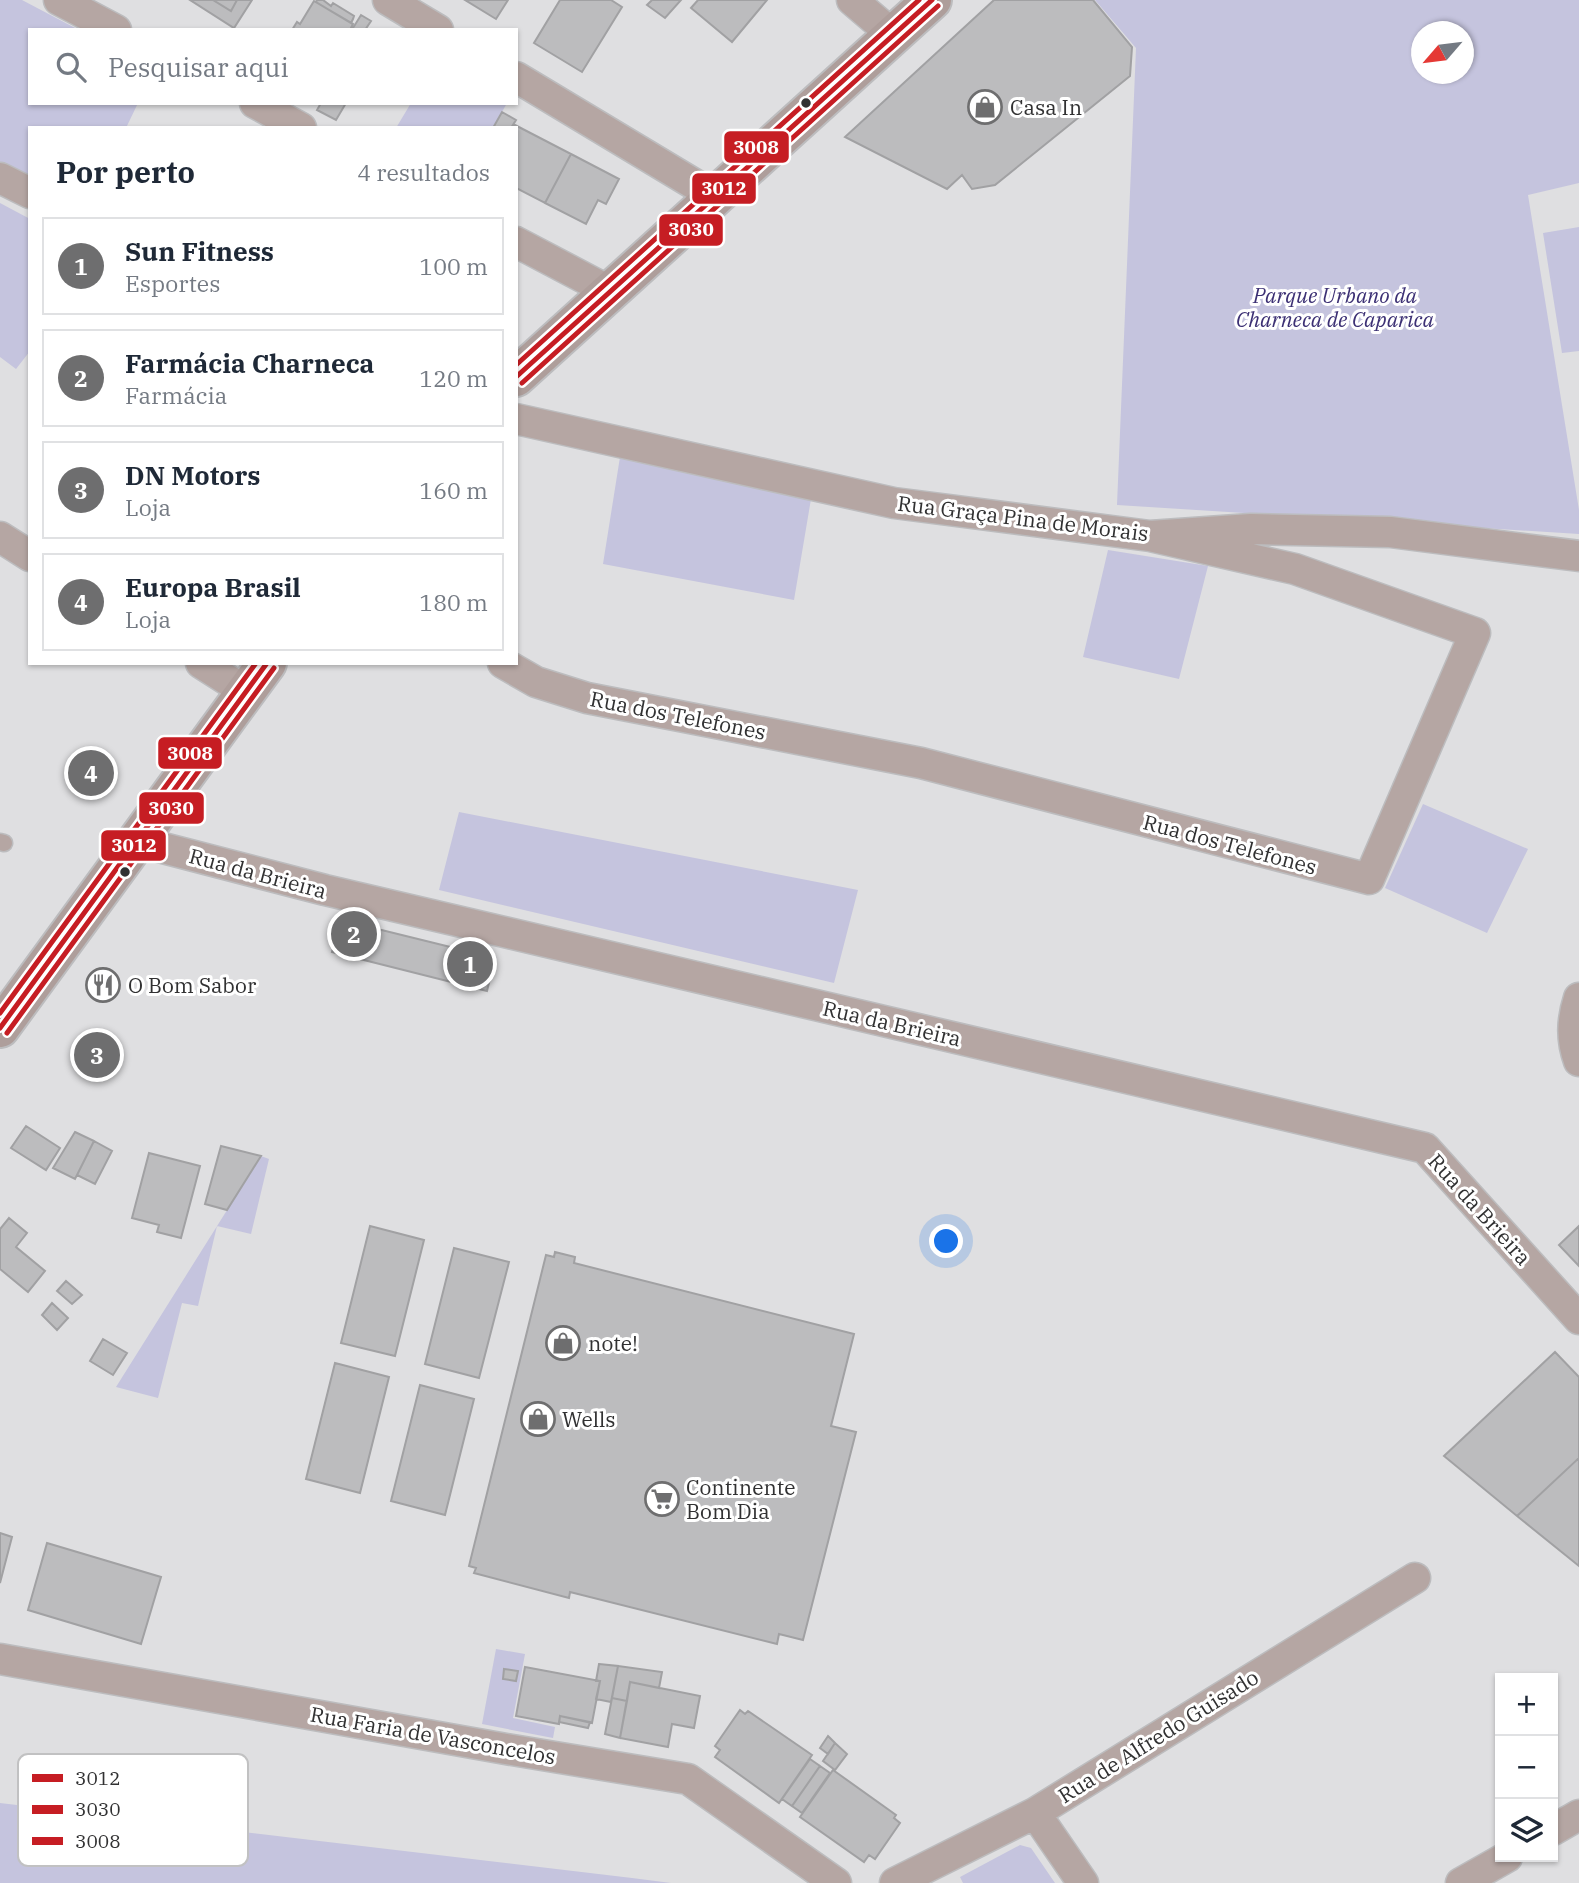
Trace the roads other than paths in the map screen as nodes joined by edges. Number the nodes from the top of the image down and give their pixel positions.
1 (60, 0) edge
2 (388, 0) edge
3 (852, 0) edge
4 (932, 0) edge
5 (112, 28) edge
6 (435, 28) edge
7 (893, 35) junction
8 (518, 78) edge
9 (259, 105) edge
10 (297, 126) edge
11 (0, 178) edge
12 (28, 192) edge
13 (714, 196) junction
14 (518, 243) edge
15 (609, 291) junction
16 (518, 375) edge
17 (518, 419) edge
18 (1150, 536) junction
19 (0, 537) edge
20 (28, 555) edge
21 (1579, 556) edge
22 (209, 665) edge
23 (506, 665) edge
24 (256, 677) edge
25 (136, 841) junction
26 (1579, 998) edge
27 (0, 1028) edge
28 (1579, 1061) edge
29 (1579, 1319) edge
30 (1415, 1578) dead end
31 (0, 1659) edge
32 (1035, 1813) junction
33 (1579, 1815) edge
34 (1558, 1827) edge
35 (1498, 1862) edge
36 (836, 1883) edge
37 (895, 1883) edge
38 (1083, 1883) edge
39 (1461, 1883) edge

1 - 5 street
2 - 6 street
3 - 7 street
4 - 7 main road
7 - 13 main road
8 - 13 street
9 - 10 street
11 - 12 street
13 - 15 main road
14 - 15 street
15 - 16 main road
17 - 18 street, Rua Graça Pina de Morais
18 - 21 street, Rua Graça Pina de Morais
18 - 23 street, Rua dos Telefones
19 - 20 street
22 - 24 street
24 - 25 main road
25 - 27 main road
25 - 29 street, Rua da Brieira
26 - 28 street
30 - 32 street, Rua de Alfredo Guisado
31 - 36 street, Rua Faria de Vasconcelos
32 - 37 street, Rua de Alfredo Guisado
32 - 38 street
33 - 34 street
35 - 39 street

